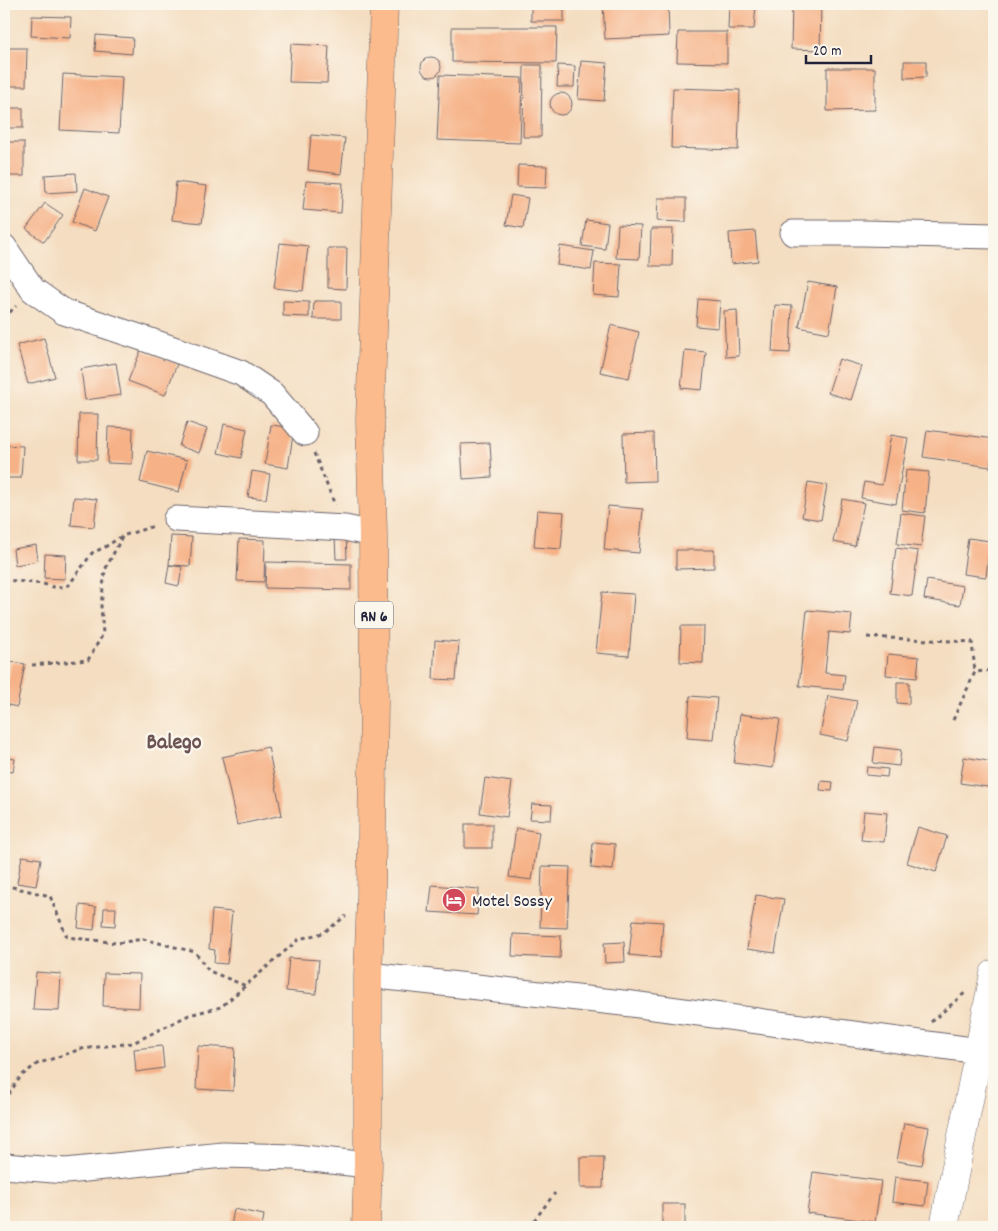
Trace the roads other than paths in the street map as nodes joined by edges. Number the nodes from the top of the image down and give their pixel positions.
1 (384, 4) edge
2 (793, 233) dead end
3 (994, 236) edge
4 (4, 247) edge
5 (305, 433) road end
6 (176, 519) road end
7 (373, 534) junction
8 (368, 975) junction
9 (983, 980) edge
10 (987, 1051) edge
11 (368, 1165) junction
12 (4, 1166) edge
13 (366, 1227) edge
14 (944, 1227) edge

1 - 7 main road, RN 6
2 - 3 street
4 - 5 street
6 - 7 street
7 - 8 main road, RN 6
8 - 10 street
8 - 11 main road, RN 6
9 - 10 street
10 - 14 street
11 - 12 street
11 - 13 main road, RN 6

